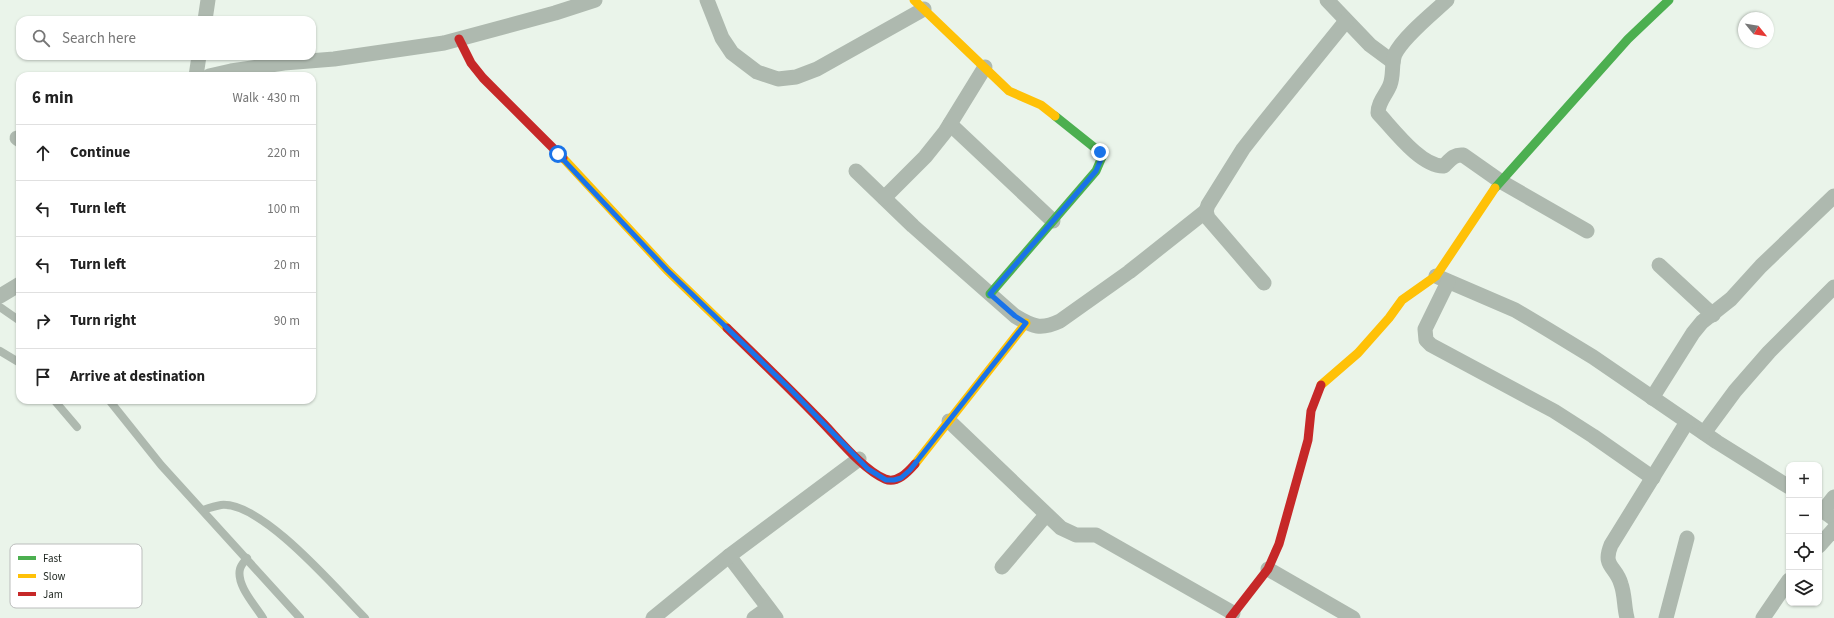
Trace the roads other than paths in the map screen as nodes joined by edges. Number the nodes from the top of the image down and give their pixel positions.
1 (208, 0) edge
2 (595, 0) edge
3 (706, 0) edge
4 (1327, 0) edge
5 (1447, 0) edge
6 (1669, 0) edge
7 (920, 4) edge
8 (206, 16) edge
9 (1346, 21) junction
10 (459, 39) junction
11 (198, 60) edge
12 (1393, 62) junction
13 (984, 67) junction
14 (197, 72) edge
15 (227, 72) edge
16 (950, 124) junction
17 (856, 171) dead end
18 (1500, 181) junction
19 (1834, 196) edge
20 (884, 198) junction
21 (1206, 212) junction
22 (1053, 221) junction
23 (1587, 232) dead end
24 (1659, 265) dead end
25 (1442, 279) junction
26 (1264, 283) dead end
27 (16, 286) edge
28 (1834, 287) edge
29 (990, 294) junction
30 (0, 296) edge
31 (0, 307) edge
32 (1713, 315) junction
33 (16, 318) edge
34 (1026, 323) junction
35 (0, 351) edge
36 (16, 361) edge
37 (1652, 398) junction
38 (57, 404) edge
39 (112, 404) edge
40 (949, 421) junction
41 (1687, 422) junction
42 (77, 427) dead end
43 (1704, 433) junction
44 (859, 459) junction
45 (1653, 478) junction
46 (1786, 485) edge
47 (1834, 497) edge
48 (203, 510) junction
49 (1825, 513) edge
50 (1046, 515) junction
51 (1834, 529) edge
52 (1687, 538) dead end
53 (1822, 543) edge
54 (729, 556) junction
55 (247, 558) junction
56 (1002, 567) dead end
57 (1268, 569) junction
58 (1786, 584) edge
59 (772, 613) edge
60 (1232, 615) edge
61 (263, 618) edge
62 (300, 618) edge
63 (365, 618) edge
64 (654, 618) edge
65 (754, 618) edge
66 (1353, 618) edge
67 (1627, 618) edge
68 (1666, 618) edge
69 (1763, 618) edge

1 - 8 street
2 - 10 street
3 - 7 street
4 - 9 street
5 - 12 street
6 - 18 street
7 - 13 street
9 - 12 street
9 - 21 street
10 - 15 street
10 - 44 street
11 - 14 street
12 - 18 street
13 - 16 street
13 - 22 street
16 - 20 street
16 - 22 street
17 - 20 street
18 - 23 street
18 - 25 street
19 - 32 street
20 - 29 street
21 - 26 street
21 - 34 street
22 - 29 street
24 - 32 street
25 - 37 street
25 - 45 street
25 - 57 street
27 - 30 street
28 - 43 street
29 - 34 street
31 - 33 lane
32 - 37 street
34 - 40 street
35 - 36 lane
37 - 41 street
38 - 42 lane
39 - 48 lane
40 - 44 street
40 - 50 street
41 - 43 street
41 - 45 street
43 - 46 street
44 - 54 street
45 - 67 street
47 - 49 street
48 - 55 lane
48 - 63 lane
50 - 56 street
50 - 60 street
51 - 53 street
52 - 68 street
54 - 59 street
54 - 64 street
55 - 61 lane
55 - 62 lane
57 - 60 street
57 - 66 street
58 - 69 street
59 - 65 street

